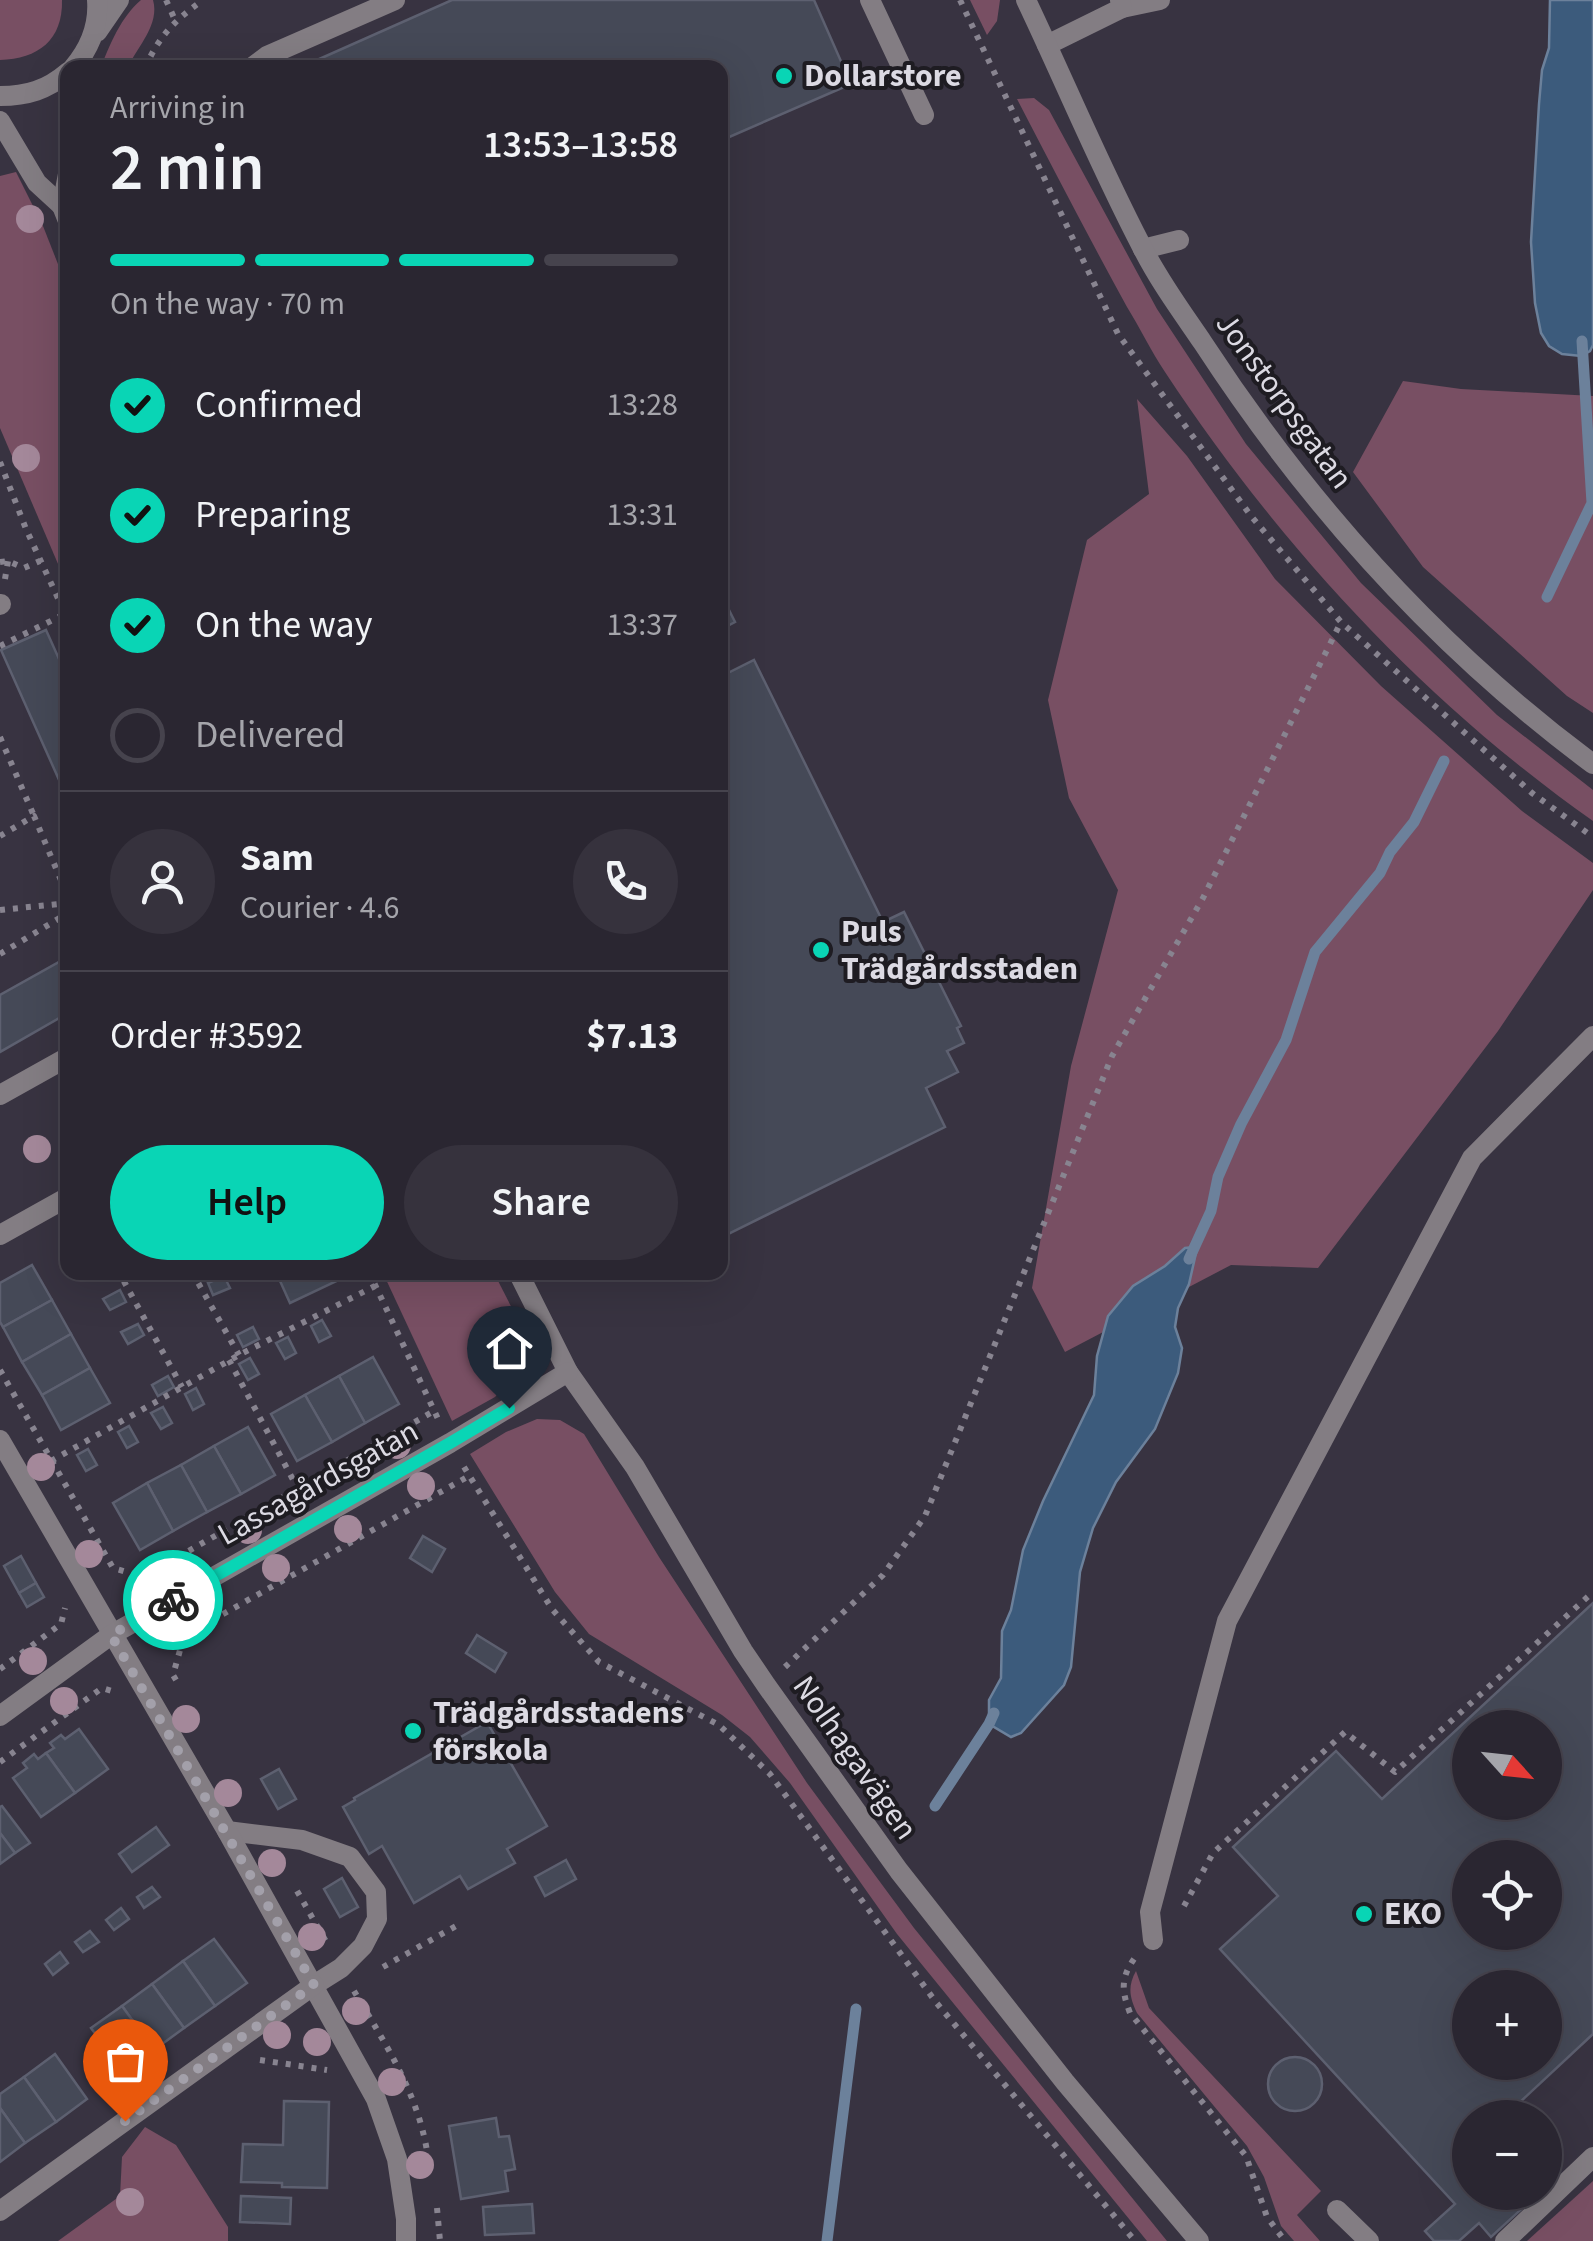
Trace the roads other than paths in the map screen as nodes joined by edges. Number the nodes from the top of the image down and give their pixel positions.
1 (97, 0) edge
2 (119, 0) edge
3 (395, 0) edge
4 (870, 0) edge
5 (1026, 0) edge
6 (1160, 0) edge
7 (1121, 4) edge
8 (93, 38) junction
9 (1047, 45) junction
10 (78, 60) edge
11 (262, 60) edge
12 (60, 79) edge
13 (0, 96) edge
14 (924, 115) dead end
15 (0, 120) edge
16 (60, 208) edge
17 (1180, 240) dead end
18 (1142, 250) junction
19 (1593, 764) edge
20 (1593, 1036) edge
21 (60, 1061) edge
22 (0, 1095) edge
23 (60, 1201) edge
24 (0, 1235) edge
25 (522, 1280) edge
26 (568, 1372) junction
27 (0, 1440) edge
28 (111, 1635) junction
29 (0, 1716) edge
30 (226, 1831) junction
31 (1153, 1940) dead end
32 (314, 1985) junction
33 (1593, 2158) edge
34 (1337, 2210) dead end
35 (0, 2211) edge
36 (406, 2241) edge
37 (1199, 2241) edge
38 (1370, 2241) edge
39 (1505, 2241) edge

1 - 8 street
2 - 8 street
3 - 11 street
4 - 14 street
5 - 9 street, Jonstorpsgatan
6 - 7 street
7 - 9 street
8 - 10 street
9 - 18 street, Jonstorpsgatan
12 - 13 street
15 - 16 street
17 - 18 street
18 - 19 street, Jonstorpsgatan
20 - 31 street
21 - 22 street
23 - 24 street
25 - 26 street, Nolhagavägen
26 - 28 street, Lassagårdsgatan
26 - 37 street, Nolhagavägen
27 - 28 street
28 - 29 street, Lassagårdsgatan
28 - 30 street
30 - 32 street
30 - 32 street
32 - 35 street
32 - 36 street
33 - 39 street
34 - 38 street

